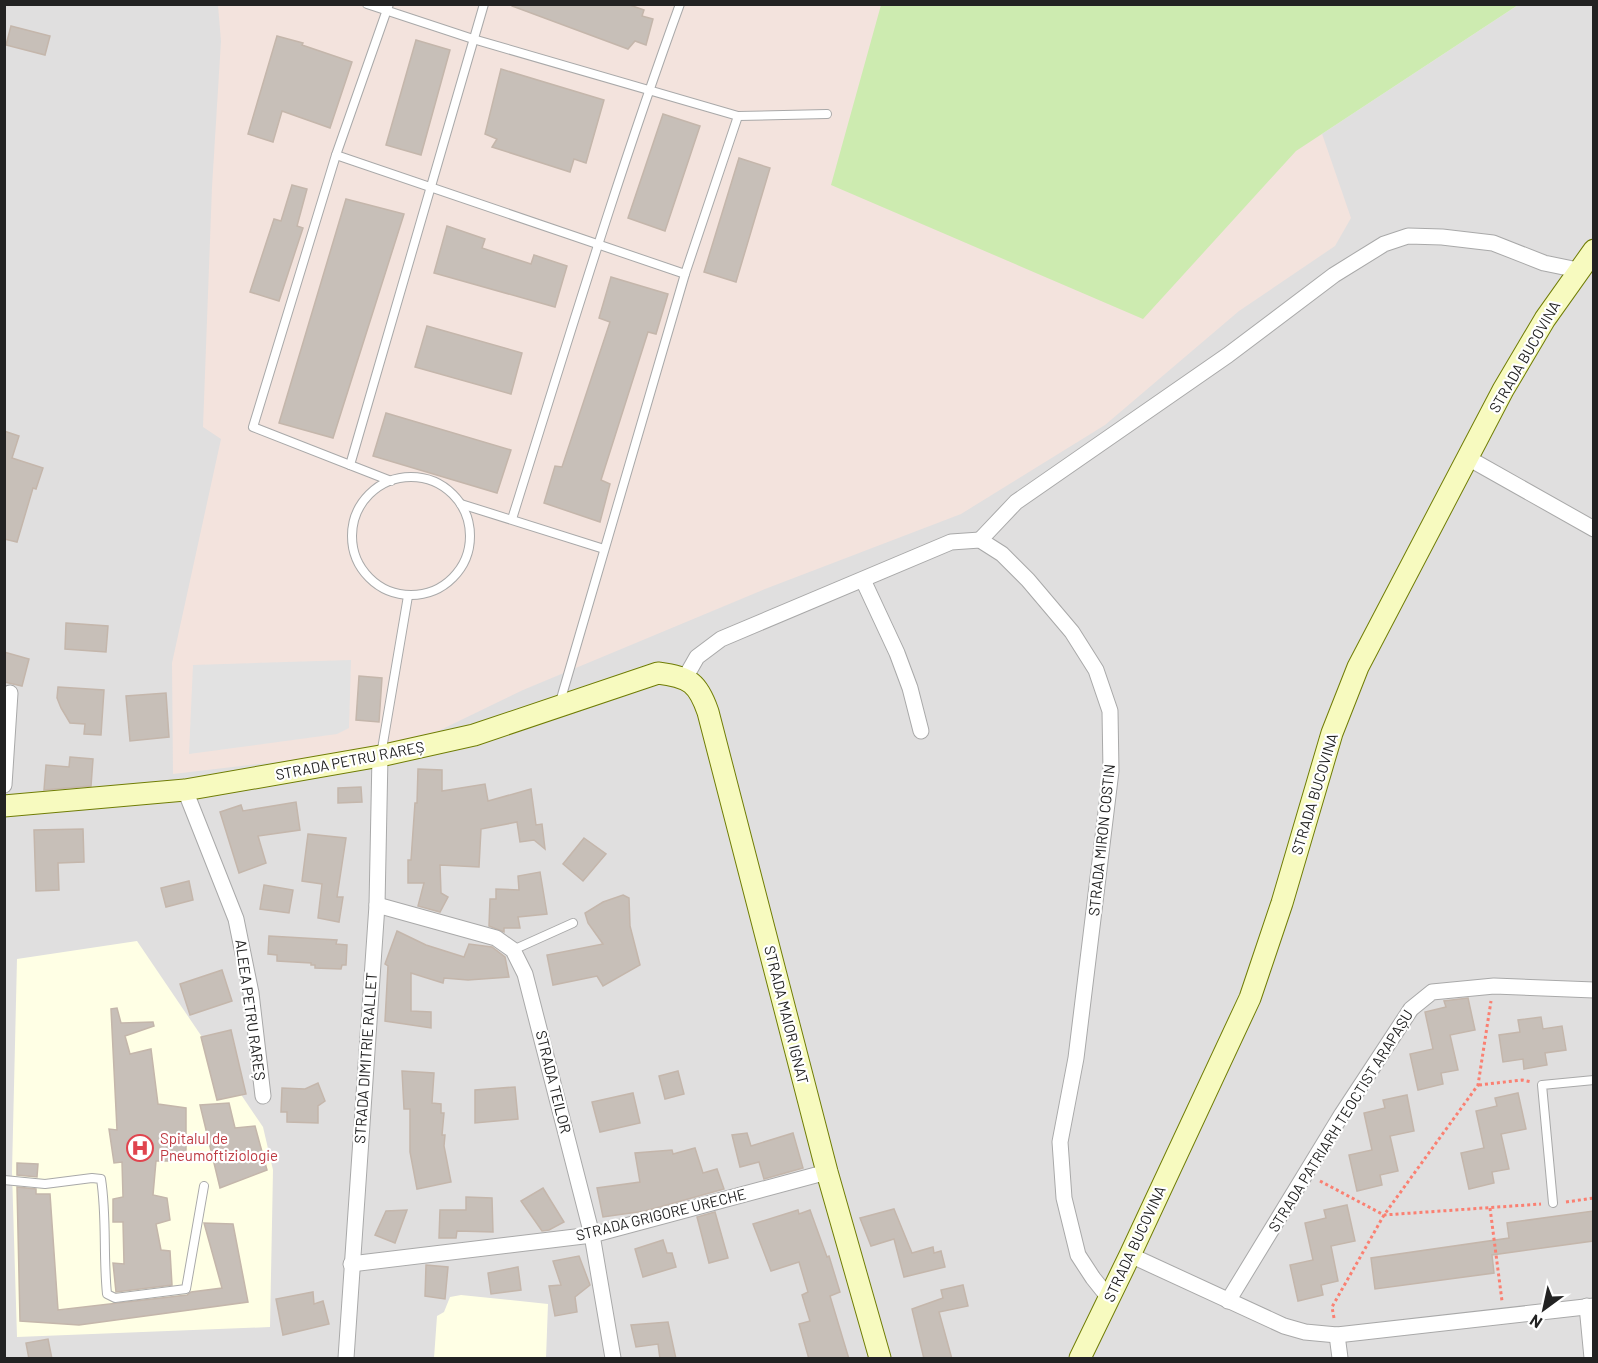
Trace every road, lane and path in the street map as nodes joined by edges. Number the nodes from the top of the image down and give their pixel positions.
1 (367, 4) edge
2 (484, 4) edge
3 (680, 4) edge
4 (388, 7) edge
5 (473, 39) junction
6 (649, 89) junction
7 (827, 114) dead end
8 (738, 116) junction
9 (336, 155) junction
10 (430, 186) junction
11 (597, 245) junction
12 (1593, 250) edge
13 (1578, 270) junction
14 (685, 274) junction
15 (1468, 458) junction
16 (350, 465) junction
17 (391, 481) junction
18 (461, 504) junction
19 (512, 519) junction
20 (1593, 529) edge
21 (980, 540) junction
22 (604, 549) junction
23 (863, 580) junction
24 (408, 596) junction
25 (685, 678) junction
26 (10, 693) dead end
27 (558, 706) junction
28 (921, 731) dead end
29 (380, 756) junction
30 (4, 785) edge
31 (185, 790) junction
32 (4, 806) edge
33 (377, 905) junction
34 (573, 923) dead end
35 (513, 950) junction
36 (1494, 986) junction
37 (1593, 990) edge
38 (1593, 1080) edge
39 (1478, 1085) junction
40 (1542, 1085) junction
41 (263, 1096) dead end
42 (827, 1172) junction
43 (1306, 1174) junction
44 (4, 1180) edge
45 (204, 1186) dead end
46 (1593, 1198) edge
47 (1553, 1203) junction
48 (1490, 1208) junction
49 (1384, 1215) junction
50 (592, 1235) junction
51 (1130, 1255) junction
52 (351, 1264) junction
53 (1109, 1298) junction
54 (1228, 1301) junction
55 (1590, 1306) edge
56 (1504, 1316) junction
57 (1337, 1335) junction
58 (346, 1359) edge
59 (613, 1359) edge
60 (880, 1359) edge
61 (1080, 1359) edge
62 (1340, 1359) edge
63 (1592, 1359) edge

1 - 4 lane
2 - 5 lane
3 - 6 lane
4 - 5 lane
4 - 9 lane
5 - 6 lane
5 - 10 lane
6 - 8 lane
6 - 11 lane
7 - 8 lane
8 - 14 lane
9 - 10 lane
9 - 16 lane
10 - 11 lane
10 - 16 lane
11 - 14 lane
11 - 19 lane
12 - 13 street, STRADA BUCOVINA
13 - 15 street, STRADA BUCOVINA
13 - 21 street
14 - 22 lane
15 - 20 street
15 - 51 street, STRADA BUCOVINA
16 - 17 lane
17 - 18 lane
17 - 24 lane
18 - 19 lane
18 - 24 lane
19 - 22 lane
21 - 23 street
21 - 53 street, STRADA MIRON COSTIN
22 - 27 lane
23 - 25 street
23 - 28 street
24 - 29 lane
25 - 27 street, STRADA PETRU RAREȘ
25 - 42 street, STRADA MAIOR IGNAT
26 - 30 street
27 - 29 street, STRADA PETRU RAREȘ
29 - 31 street, STRADA PETRU RAREȘ
29 - 33 street, STRADA DIMITRIE RALLET
31 - 32 street, STRADA PETRU RAREȘ
31 - 41 street, ALEEA PETRU RAREȘ
33 - 35 street
33 - 52 street, STRADA DIMITRIE RALLET
34 - 35 lane
35 - 50 street, STRADA TEILOR
36 - 37 street, STRADA PATRIARH TEOCTIST ARAPAȘU
36 - 39 path
36 - 43 street, STRADA PATRIARH TEOCTIST ARAPAȘU
38 - 40 lane
39 - 40 path
39 - 49 path
40 - 47 lane
42 - 50 street, STRADA GRIGORE URECHE
42 - 60 street, STRADA MAIOR IGNAT
43 - 49 path
43 - 54 street, STRADA PATRIARH TEOCTIST ARAPAȘU
44 - 45 lane
46 - 47 path
47 - 48 path
48 - 49 path
48 - 56 path
49 - 57 path
50 - 52 street, STRADA GRIGORE URECHE
50 - 59 street, STRADA TEILOR
51 - 53 street, STRADA BUCOVINA
51 - 54 street
52 - 58 street, STRADA DIMITRIE RALLET
53 - 61 street, STRADA BUCOVINA
54 - 57 street
55 - 56 street
55 - 63 street
56 - 57 street
57 - 62 street

